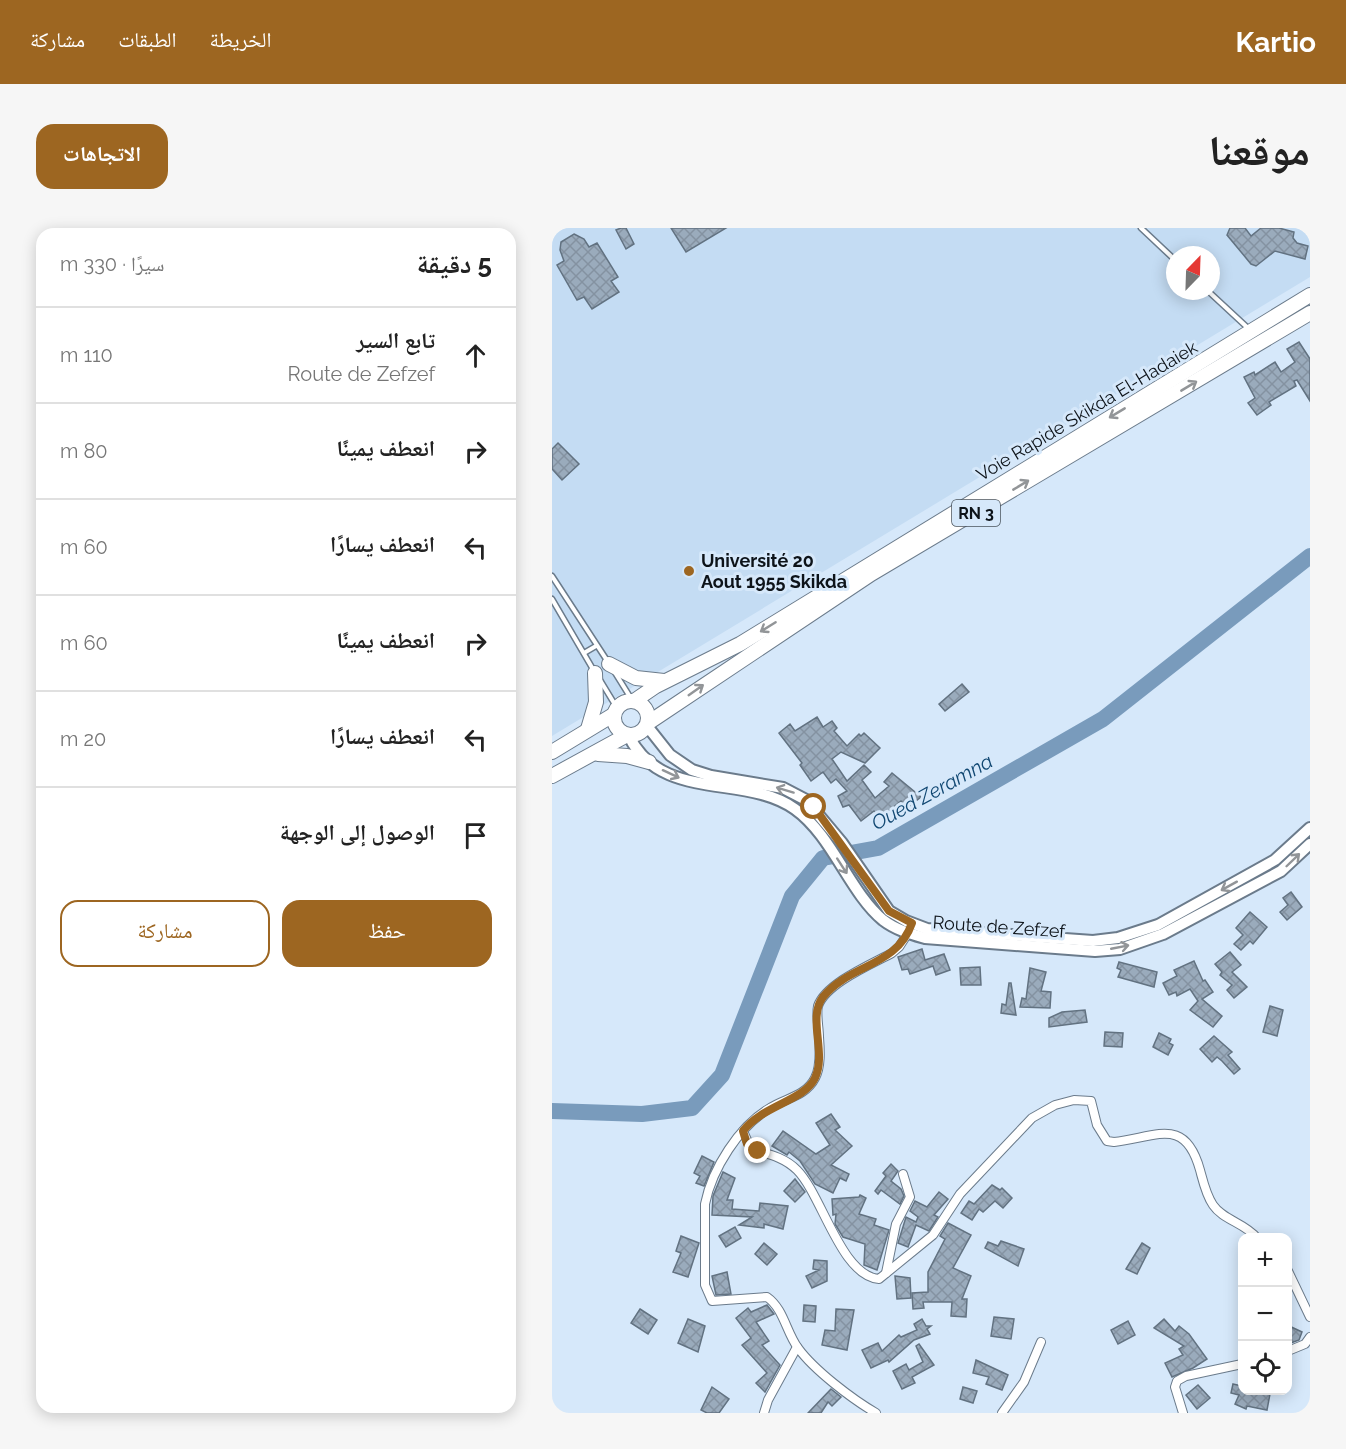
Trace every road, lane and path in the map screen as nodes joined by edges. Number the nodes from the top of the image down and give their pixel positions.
1 (1141, 228) edge
2 (1166, 252) edge
3 (1310, 295) edge
4 (1218, 300) edge
5 (1310, 313) edge
6 (1252, 332) junction
7 (552, 576) edge
8 (552, 599) edge
9 (596, 646) junction
10 (584, 652) junction
11 (609, 664) junction
12 (595, 673) junction
13 (670, 681) junction
14 (634, 701) junction
15 (615, 711) junction
16 (647, 724) junction
17 (588, 729) junction
18 (628, 735) junction
19 (552, 752) edge
20 (593, 754) junction
21 (649, 762) junction
22 (552, 776) edge
23 (1310, 828) edge
24 (1310, 844) edge
25 (911, 928) junction
26 (743, 1131) junction
27 (903, 1174) dead end
28 (1253, 1233) edge
29 (886, 1273) junction
30 (1292, 1280) edge
31 (1310, 1317) edge
32 (1310, 1336) edge
33 (1041, 1342) dead end
34 (797, 1347) junction
35 (1292, 1349) edge
36 (1238, 1365) edge
37 (764, 1413) edge
38 (876, 1413) edge
39 (1002, 1413) edge
40 (1183, 1413) edge

1 - 2 lane
3 - 6 highway, Voie Rapide Skikda El-Hadaiek / RN 3
4 - 6 lane
16 -> 5 highway, Voie Rapide Skikda El-Hadaiek / RN 3
6 -> 13 highway, Voie Rapide Skikda El-Hadaiek / RN 3
7 - 9 lane
8 - 10 lane
9 - 10 lane
9 - 11 lane
10 - 12 lane
11 - 13 highway
11 - 14 lane
12 - 15 lane
12 - 17 highway
13 - 14 highway, Voie Rapide Skikda El-Hadaiek / RN 3
14 - 15 highway, Voie Rapide Skikda El-Hadaiek
14 - 16 highway
15 - 17 highway, Voie Rapide Skikda El-Hadaiek
15 - 18 highway
16 - 18 highway, Voie Rapide Skikda El-Hadaiek
25 -> 16 main road, Route de Zefzef
17 - 19 highway, Voie Rapide Skikda El-Hadaiek
18 - 20 highway, Voie Rapide Skikda El-Hadaiek
18 - 21 main road, Route de Zefzef
20 - 21 highway
20 - 22 highway, Voie Rapide Skikda El-Hadaiek
21 -> 25 main road, Route de Zefzef
23 -> 25 main road, Route de Zefzef
25 -> 24 main road, Route de Zefzef
25 - 26 street
26 - 29 street
26 - 34 street
27 - 29 street
28 - 29 street
30 - 31 street
32 - 35 street
33 - 39 street
34 - 37 street
34 - 38 street
36 - 40 street

